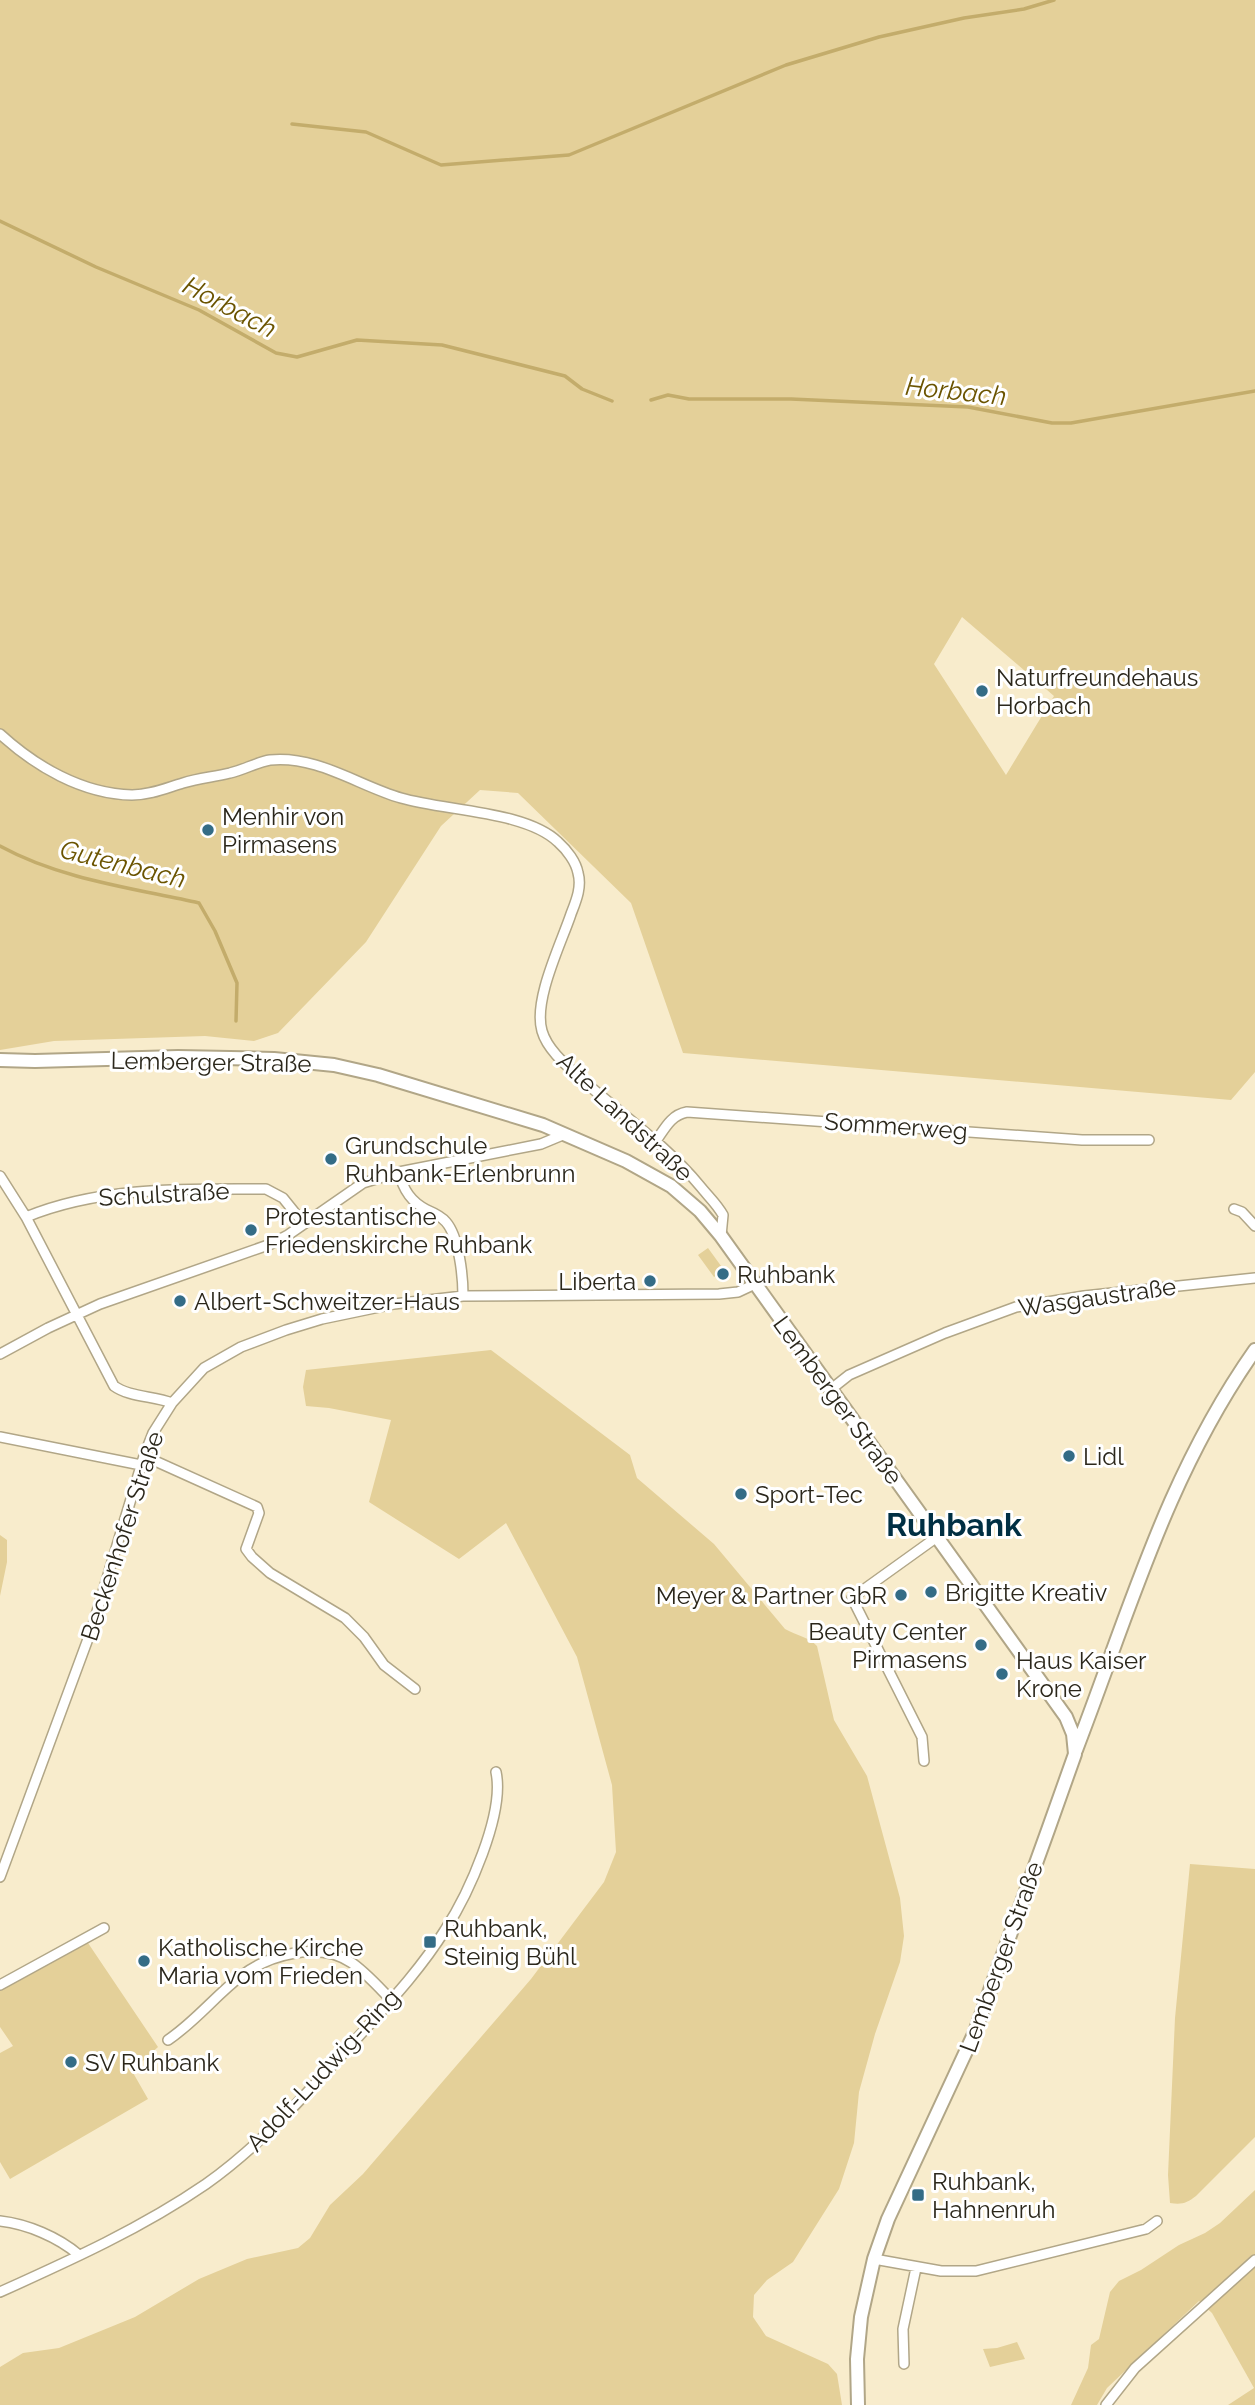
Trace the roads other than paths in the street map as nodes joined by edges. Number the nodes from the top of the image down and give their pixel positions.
1 (0, 733) edge
2 (0, 1060) edge
3 (565, 1134) junction
4 (1149, 1140) dead end
5 (656, 1141) junction
6 (399, 1172) junction
7 (0, 1176) edge
8 (1234, 1209) dead end
9 (26, 1217) junction
10 (304, 1224) junction
11 (1255, 1226) edge
12 (722, 1236) junction
13 (1255, 1278) edge
14 (755, 1284) junction
15 (463, 1296) junction
16 (78, 1314) junction
17 (1255, 1350) edge
18 (0, 1354) edge
19 (830, 1390) junction
20 (172, 1403) junction
21 (0, 1437) edge
22 (143, 1460) junction
23 (936, 1537) junction
24 (415, 1689) dead end
25 (1092, 1708) junction
26 (1069, 1722) junction
27 (1074, 1754) junction
28 (924, 1761) dead end
29 (496, 1773) dead end
30 (0, 1877) edge
31 (104, 1928) dead end
32 (0, 1985) edge
33 (391, 2000) junction
34 (168, 2040) dead end
35 (0, 2221) edge
36 (1157, 2221) dead end
37 (79, 2255) junction
38 (874, 2259) junction
39 (1255, 2260) edge
40 (916, 2268) junction
41 (0, 2292) edge
42 (904, 2364) dead end
43 (859, 2405) edge
44 (1106, 2405) edge

1 - 5 street, Alte Landstraße
2 - 3 main road, Lemberger Straße
3 - 6 street
3 - 12 main road, Lemberger Straße
4 - 5 street, Sommerweg
5 - 12 street, Alte Landstraße
6 - 10 street
6 - 15 street
7 - 9 street
8 - 11 street
9 - 10 street, Schulstraße
9 - 16 street
10 - 16 street
12 - 14 main road, Lemberger Straße
13 - 19 street, Wasgaustraße
14 - 15 street, Beckenhofer Straße
14 - 19 main road, Lemberger Straße
15 - 20 street, Beckenhofer Straße
16 - 18 street
16 - 20 street
17 - 25 main road
19 - 23 main road, Lemberger Straße
20 - 22 street, Beckenhofer Straße
21 - 22 street
22 - 24 street
22 - 30 street, Beckenhofer Straße
23 - 26 main road, Lemberger Straße
23 - 28 street
25 - 26 main road
25 - 27 main road
26 - 27 main road, Lemberger Straße
27 - 38 main road, Lemberger Straße
29 - 33 street, Adolf-Ludwig-Ring
31 - 32 street
33 - 34 street
33 - 37 street, Adolf-Ludwig-Ring
35 - 37 street
36 - 40 street
37 - 41 street, Adolf-Ludwig-Ring
38 - 40 street
38 - 43 main road, Lemberger Straße
39 - 44 street
40 - 42 street

